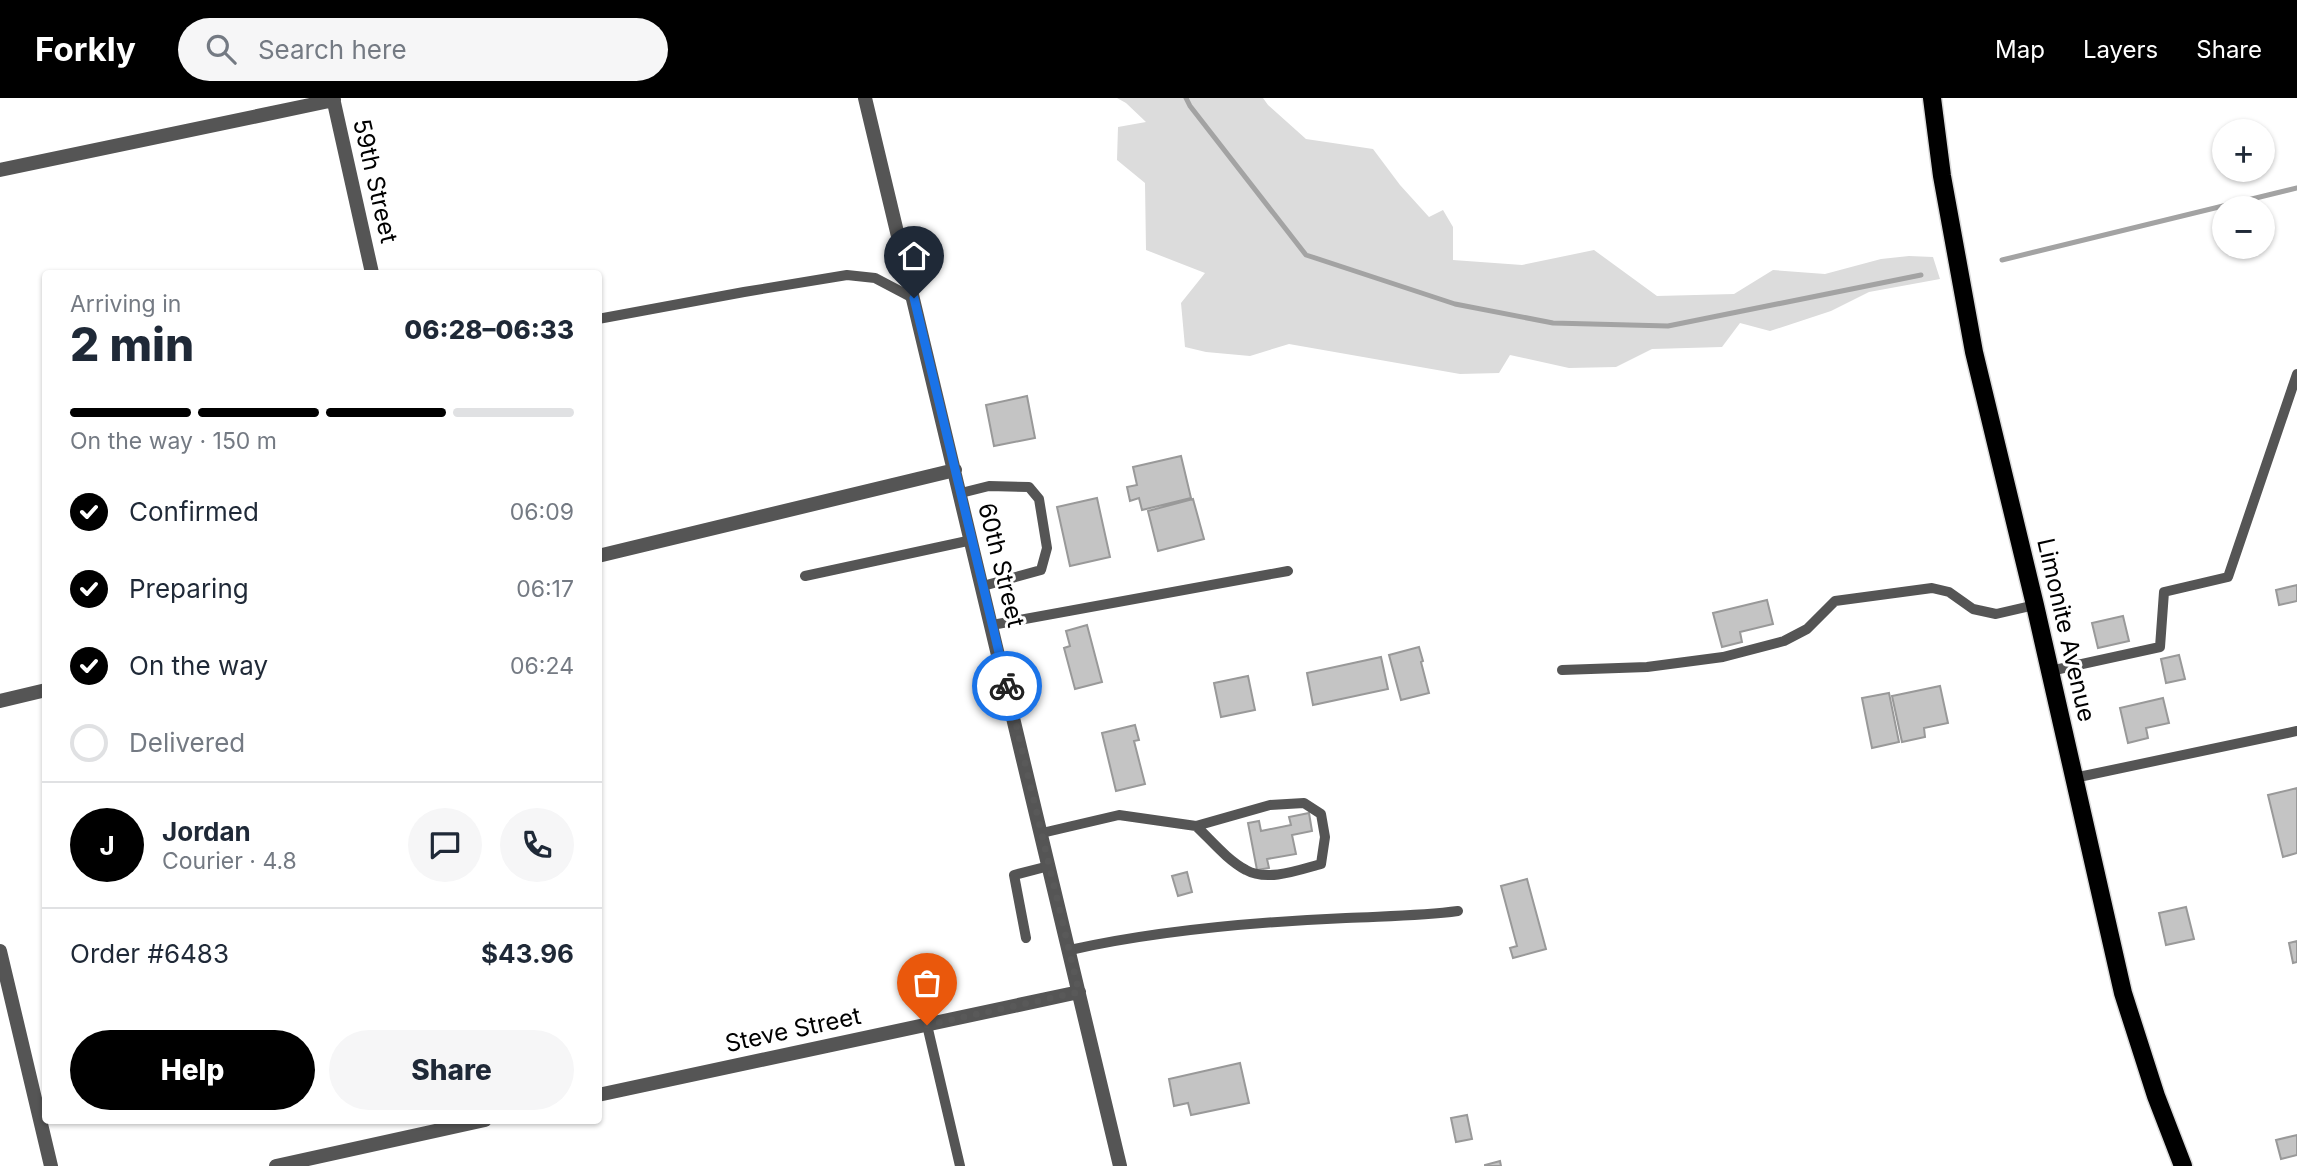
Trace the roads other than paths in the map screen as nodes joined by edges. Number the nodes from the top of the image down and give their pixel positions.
1 (865, 98) edge
2 (1932, 98) edge
3 (334, 99) edge
4 (0, 170) edge
5 (371, 270) edge
6 (914, 298) junction
7 (602, 318) edge
8 (2297, 374) edge
9 (955, 470) junction
10 (961, 494) junction
11 (972, 540) junction
12 (602, 555) edge
13 (1288, 570) dead end
14 (805, 576) dead end
15 (983, 586) junction
16 (2035, 605) junction
17 (992, 625) junction
18 (1562, 670) dead end
19 (2050, 671) junction
20 (42, 691) edge
21 (0, 701) edge
22 (2297, 731) edge
23 (2074, 778) junction
24 (1196, 826) junction
25 (1042, 833) junction
26 (1049, 866) junction
27 (1458, 911) dead end
28 (1026, 938) dead end
29 (1070, 950) junction
30 (0, 951) edge
31 (1079, 992) junction
32 (927, 1025) junction
33 (602, 1094) edge
34 (467, 1124) edge
35 (51, 1166) edge
36 (276, 1166) edge
37 (960, 1166) edge
38 (1120, 1166) edge
39 (2183, 1166) edge

1 - 6 street, 60th Street
2 - 16 main road, Limonite Avenue
3 - 4 street
3 - 5 street, 59th Street
6 - 7 lane
6 - 9 street, 60th Street
8 - 19 lane
9 - 10 street, 60th Street
9 - 12 street
10 - 11 street, 60th Street
10 - 15 lane
11 - 14 lane
11 - 15 street, 60th Street
13 - 17 lane
15 - 17 street, 60th Street
16 - 18 lane
16 - 19 main road, Limonite Avenue
17 - 25 street, 60th Street
19 - 23 main road, Limonite Avenue
20 - 21 street
22 - 23 lane
23 - 39 main road, Limonite Avenue
24 - 24 lane
24 - 25 lane
25 - 26 street, 60th Street
26 - 28 lane
26 - 29 street, 60th Street
27 - 29 lane
29 - 31 street, 60th Street
30 - 35 street
31 - 32 street, Steve Street
31 - 38 street, 60th Street
32 - 33 street, Steve Street
32 - 37 lane
34 - 36 street

